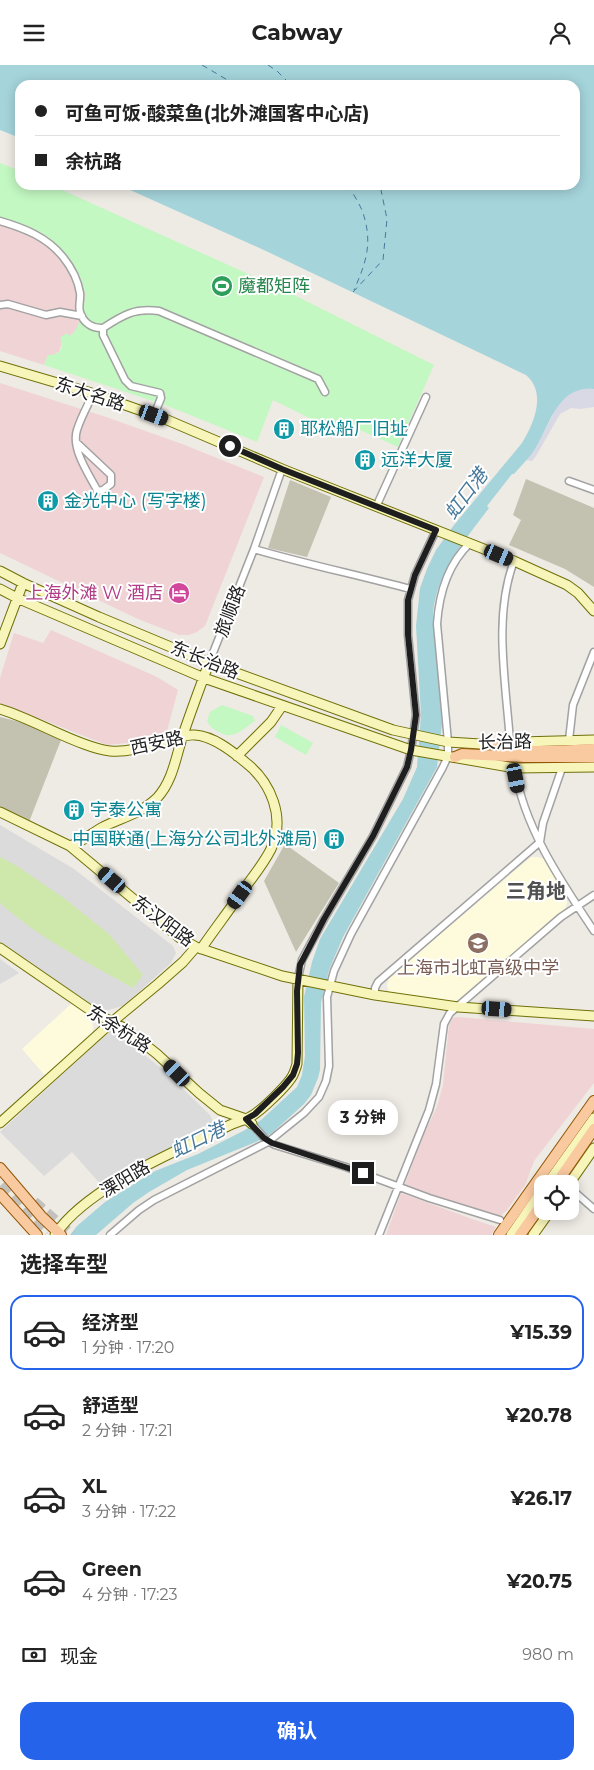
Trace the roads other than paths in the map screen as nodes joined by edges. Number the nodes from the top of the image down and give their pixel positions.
1 (0, 221) edge
2 (0, 305) edge
3 (82, 316) junction
4 (104, 328) junction
5 (0, 366) edge
6 (325, 391) dead end
7 (93, 394) junction
8 (426, 397) dead end
9 (154, 415) junction
10 (77, 443) junction
11 (282, 469) junction
12 (569, 481) dead end
13 (594, 490) edge
14 (376, 507) junction
15 (441, 532) junction
16 (464, 541) junction
17 (254, 549) junction
18 (514, 561) junction
19 (0, 571) edge
20 (23, 583) junction
21 (0, 589) edge
22 (410, 589) junction
23 (17, 598) junction
24 (594, 611) edge
25 (0, 644) edge
26 (594, 653) edge
27 (210, 663) junction
28 (204, 678) junction
29 (282, 706) junction
30 (0, 709) edge
31 (415, 735) junction
32 (183, 736) junction
33 (594, 739) edge
34 (569, 740) junction
35 (445, 741) junction
36 (510, 742) junction
37 (498, 745) junction
38 (413, 751) junction
39 (429, 753) joint
40 (237, 755) junction
41 (448, 756) junction
42 (594, 758) edge
43 (515, 768) junction
44 (562, 768) junction
45 (0, 813) edge
46 (540, 842) junction
47 (70, 846) junction
48 (594, 895) edge
49 (577, 906) junction
50 (594, 931) edge
51 (0, 948) edge
52 (198, 948) junction
53 (302, 980) junction
54 (327, 986) junction
55 (375, 995) junction
56 (458, 1007) junction
57 (594, 1015) edge
58 (112, 1021) junction
59 (594, 1101) edge
60 (594, 1118) edge
61 (0, 1123) edge
62 (252, 1125) junction
63 (594, 1129) edge
64 (266, 1140) junction
65 (594, 1149) edge
66 (0, 1169) edge
67 (553, 1175) edge
68 (562, 1175) edge
69 (575, 1175) edge
70 (398, 1186) junction
71 (0, 1194) edge
72 (579, 1196) edge
73 (534, 1202) edge
74 (594, 1209) edge
75 (534, 1215) edge
76 (500, 1220) dead end
77 (544, 1220) edge
78 (58, 1234) edge
79 (37, 1235) edge
80 (110, 1235) edge
81 (379, 1235) edge
82 (499, 1235) edge
83 (511, 1235) edge
84 (520, 1235) edge
85 (533, 1235) edge

1 - 3 street
2 - 3 street
3 - 4 street
4 - 6 street
4 - 9 street
5 - 7 street, 东大名路
7 - 9 street, 东大名路
7 - 10 street
8 - 14 street
9 - 11 street, 东大名路
10 - 10 street
11 - 14 street, 东大名路
11 - 17 street, 旅顺路
12 - 13 street
14 - 15 street, 东大名路
15 - 16 street, 东大名路
15 - 22 street, 溧阳路
16 - 18 street, 东大名路
16 - 35 street
17 - 22 street
17 - 27 street, 旅顺路
18 - 24 street, 东大名路
18 - 36 street
19 - 20 street, 东长治路
20 - 23 street
20 - 27 street, 东长治路
21 - 23 street, 东长治路
22 - 31 street, 溧阳路
23 - 25 street
23 - 28 street, 东长治路
26 - 34 street
27 - 28 street, 旅顺路
27 - 31 street, 东长治路
28 - 29 street, 东长治路
28 - 32 street, 旅顺路
29 - 38 street, 东长治路
29 - 40 street
30 - 32 street, 西安路
31 - 35 street, 长治路
31 - 38 street, 溧阳路
32 - 40 street, 西安路
32 - 47 street, 旅顺路
33 - 34 street, 长治路
34 - 36 street, 长治路
35 - 37 street, 长治路
35 - 41 street
36 - 37 street, 长治路
37 - 42 main road
38 - 39 street, 东长治路
38 - 53 street, 溧阳路
39 - 41 street, 长治路
40 - 52 street, 西安路
41 - 42 main road
41 - 43 street, 长治路
41 - 54 street
42 - 44 street, 长治路
43 - 44 street, 长治路
43 - 46 street
44 - 46 street
45 - 47 street, 东汉阳路
46 - 49 street
46 - 55 street
47 - 52 street, 东汉阳路
48 - 49 street
49 - 50 street
49 - 56 street
51 - 58 street, 东余杭路
52 - 53 street, 东汉阳路
52 - 58 street, 西安路
53 - 54 street, 东汉阳路
53 - 62 street, 溧阳路
54 - 55 street, 东汉阳路
54 - 64 street
55 - 56 street, 东汉阳路
56 - 57 street, 东汉阳路
56 - 70 street
58 - 61 street, 西安路
58 - 62 street, 东余杭路
59 - 82 main road
60 - 67 street
62 - 64 street
62 - 78 street, 溧阳路
63 - 68 main road
64 - 70 street
64 - 80 street
65 - 69 street
66 - 78 main road
70 - 76 street
70 - 81 street
71 - 79 main road
72 - 74 street
73 - 83 street
75 - 84 main road
77 - 85 street

